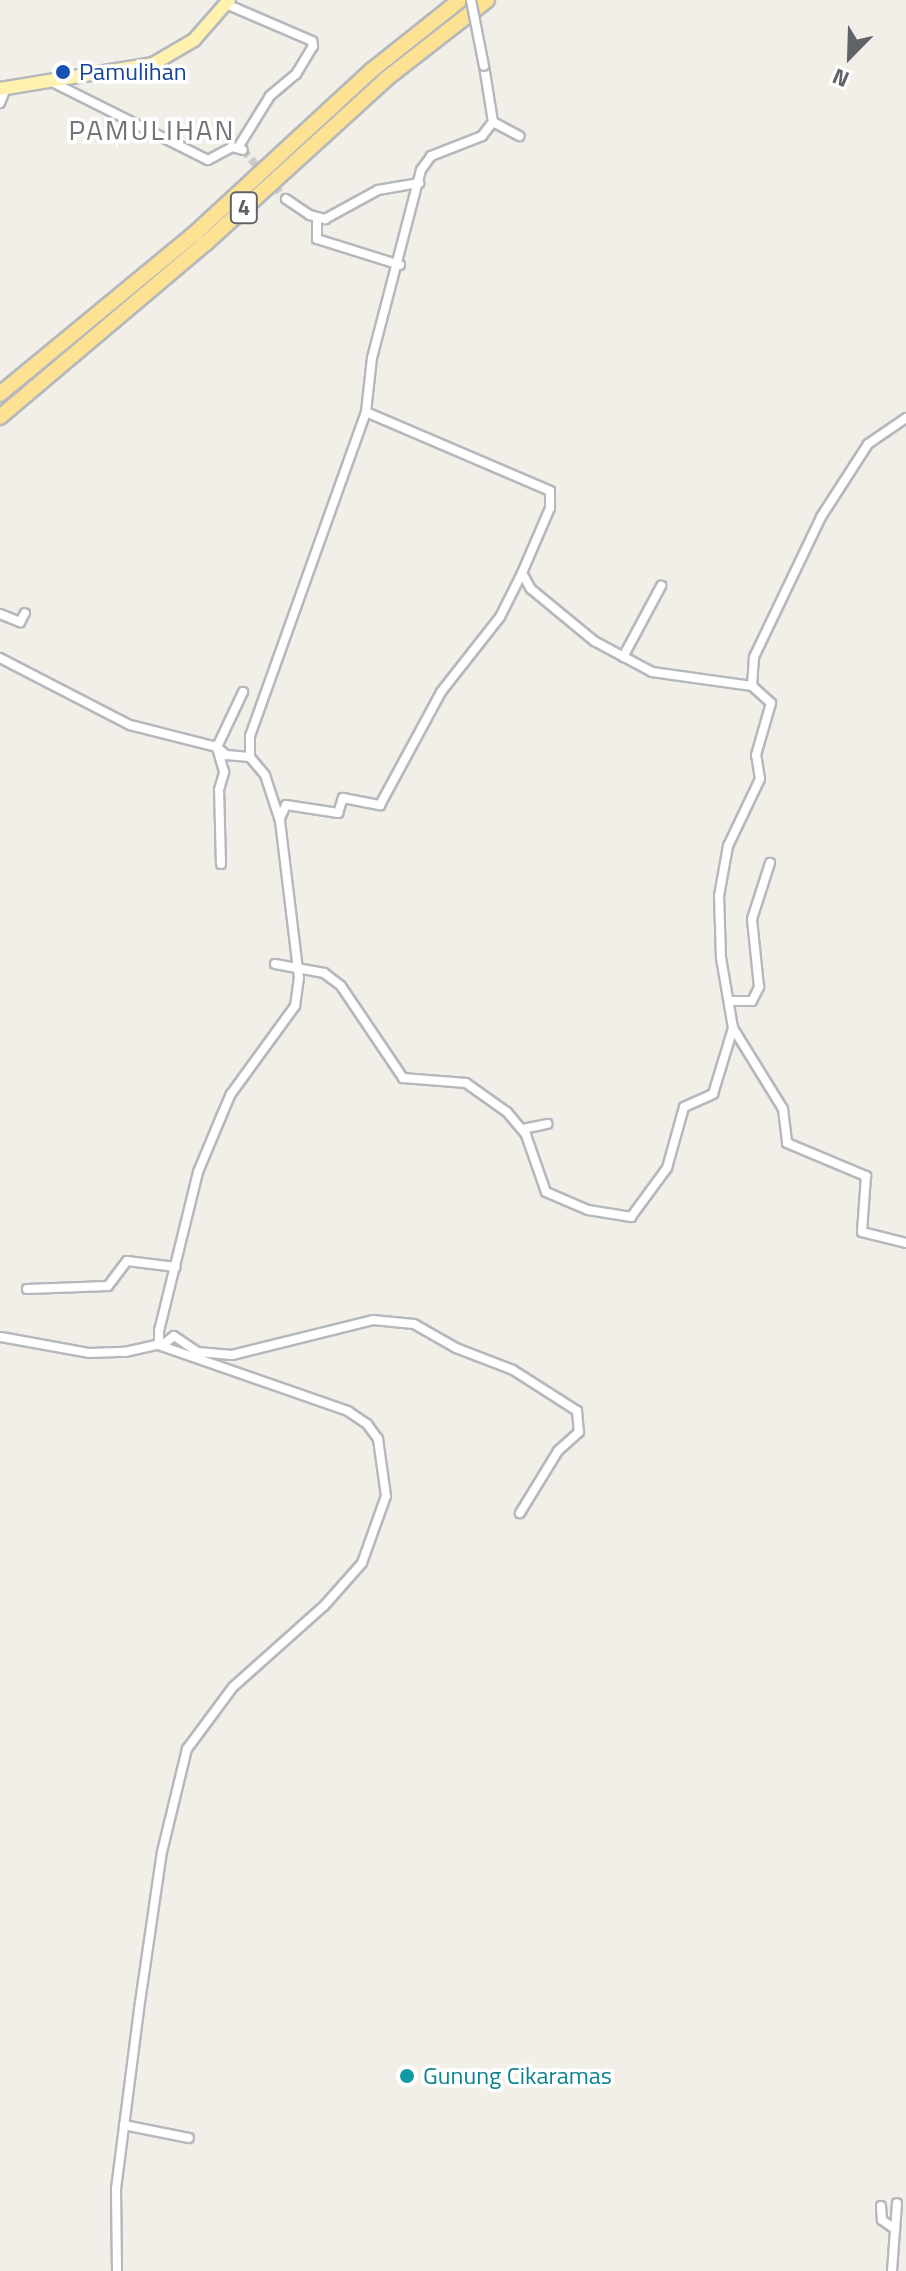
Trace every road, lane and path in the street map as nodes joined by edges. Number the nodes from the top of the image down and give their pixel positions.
1 (460, 0) edge
2 (471, 0) edge
3 (487, 0) edge
4 (227, 2) edge
5 (52, 82) junction
6 (3, 89) edge
7 (0, 103) edge
8 (493, 122) junction
9 (519, 136) dead end
10 (419, 183) junction
11 (286, 199) tunnel mouth
12 (317, 219) junction
13 (400, 265) junction
14 (0, 394) edge
15 (366, 412) junction
16 (0, 417) edge
17 (906, 418) edge
18 (522, 573) junction
19 (661, 586) dead end
20 (25, 613) dead end
21 (0, 614) edge
22 (623, 657) junction
23 (0, 658) edge
24 (752, 686) junction
25 (243, 692) dead end
26 (217, 747) junction
27 (250, 757) junction
28 (280, 821) junction
29 (770, 863) dead end
30 (221, 864) dead end
31 (275, 964) dead end
32 (298, 965) junction
33 (732, 1001) junction
34 (733, 1028) junction
35 (547, 1124) dead end
36 (523, 1129) junction
37 (906, 1243) edge
38 (176, 1267) junction
39 (27, 1289) dead end
40 (1, 1337) edge
41 (159, 1345) junction
42 (520, 1513) dead end
43 (124, 2125) junction
44 (189, 2138) dead end
45 (897, 2203) dead end
46 (881, 2206) dead end
47 (895, 2229) junction
48 (117, 2271) edge
49 (892, 2271) edge

1 - 14 highway, 4
2 - 8 street, bridge
3 - 16 highway, 4
4 - 5 main road
4 - 5 street
5 - 6 main road
6 - 7 street
8 - 9 street
8 - 10 street
10 - 12 street
10 - 13 street
11 - 12 street
12 - 13 street
13 - 15 street
15 - 18 street
15 - 27 street
17 - 24 street
18 - 22 street
18 - 28 street
19 - 22 street
20 - 21 street
22 - 24 street
23 - 26 street
24 - 33 street
25 - 26 street
26 - 27 street
26 - 30 street
27 - 28 street
28 - 32 street
29 - 33 street
31 - 32 street
32 - 36 street
32 - 38 street
33 - 34 street
34 - 36 street
34 - 37 street
35 - 36 street
38 - 39 street
38 - 41 street
40 - 41 street
41 - 42 street
41 - 43 street
43 - 44 street
43 - 48 street
45 - 47 street
46 - 47 street
47 - 49 street

